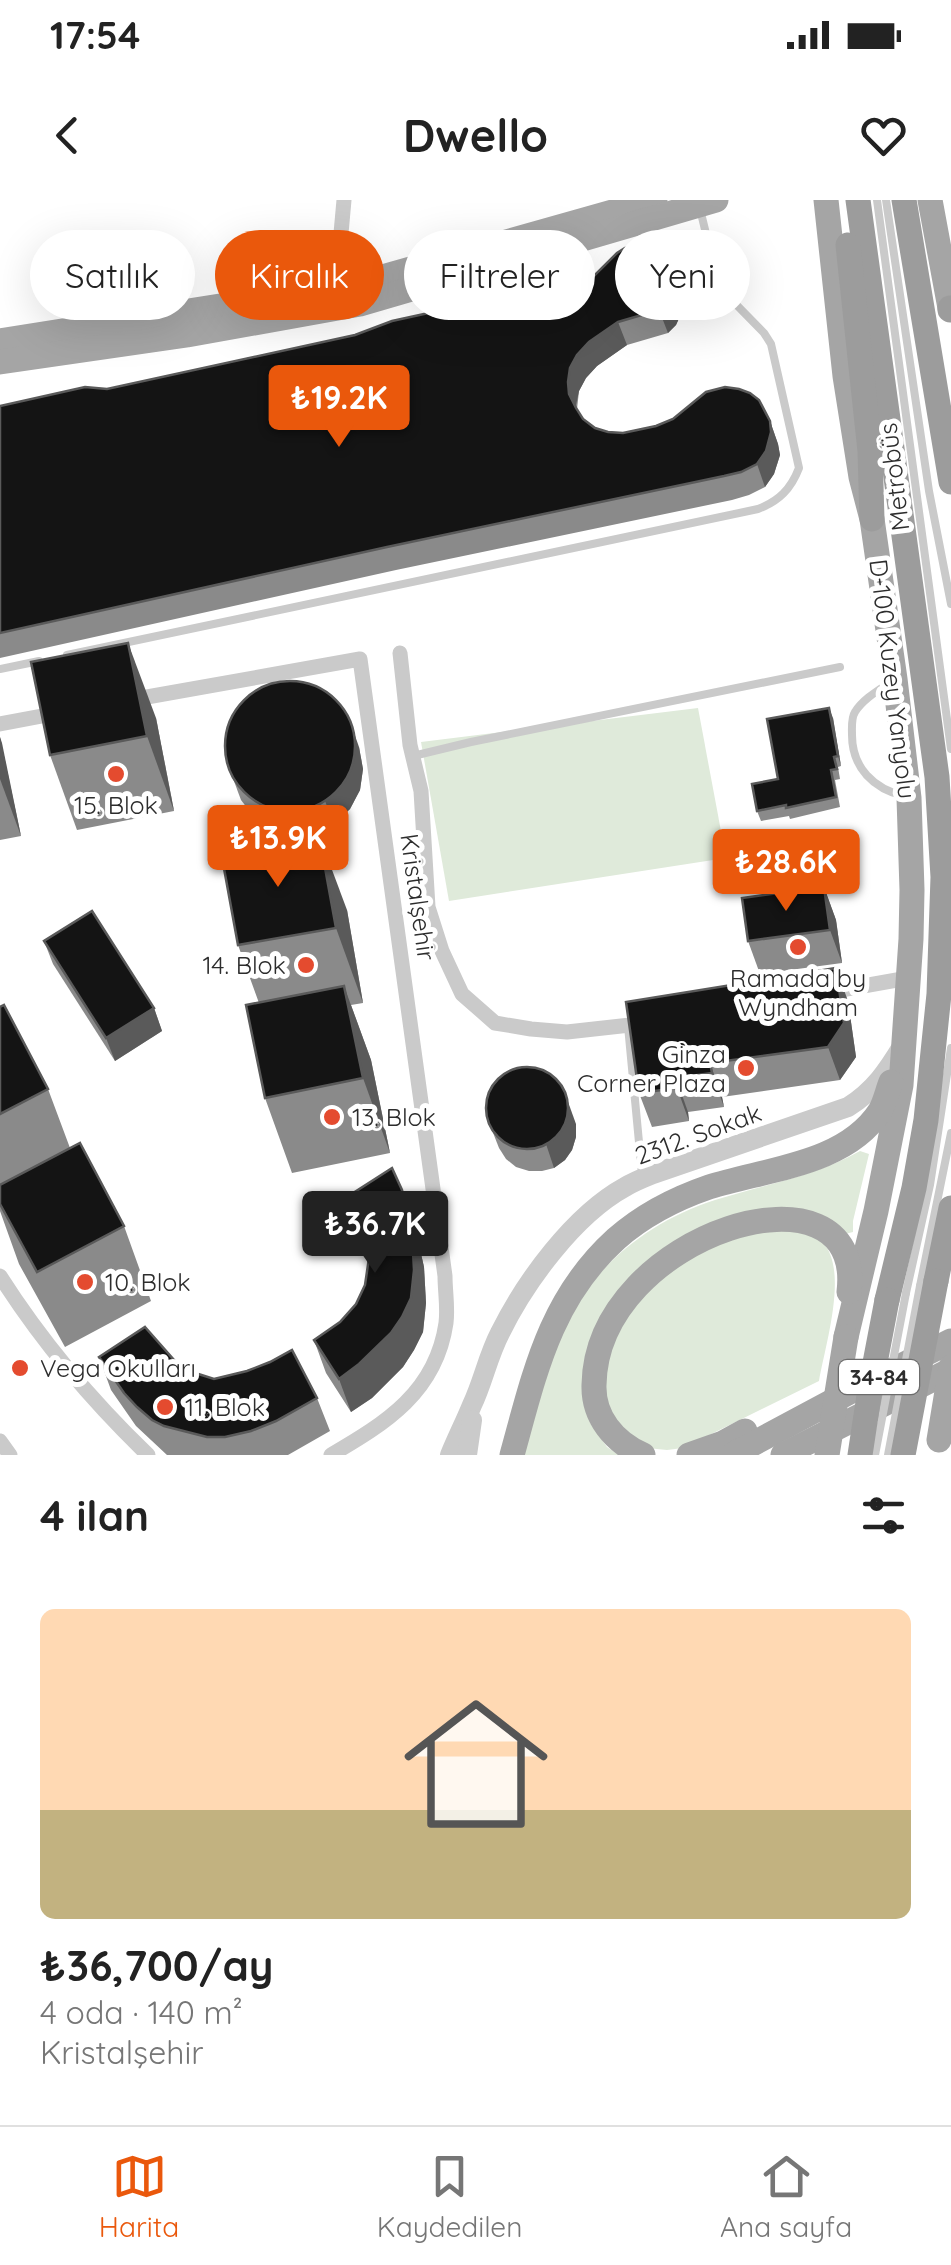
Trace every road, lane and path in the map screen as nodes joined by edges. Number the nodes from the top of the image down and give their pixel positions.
1 (344, 200) edge
2 (655, 200) edge
3 (858, 200) edge
4 (877, 200) edge
5 (886, 200) edge
6 (904, 200) edge
7 (930, 200) edge
8 (830, 201) edge
9 (708, 202) edge
10 (342, 230) edge
11 (712, 230) edge
12 (384, 284) edge
13 (384, 298) edge
14 (950, 311) edge
15 (215, 314) edge
16 (750, 319) edge
17 (249, 320) edge
18 (0, 340) edge
19 (0, 362) edge
20 (951, 482) edge
21 (872, 519) joint
22 (951, 604) edge
23 (400, 653) dead end
24 (840, 667) dead end
25 (0, 669) edge
26 (896, 678) junction
27 (114, 703) edge
28 (76, 710) edge
29 (0, 724) edge
30 (951, 749) edge
31 (412, 756) junction
32 (909, 798) junction
33 (908, 978) junction
34 (815, 994) edge
35 (665, 1020) edge
36 (628, 1026) junction
37 (903, 1044) junction
38 (951, 1048) edge
39 (951, 1133) edge
40 (643, 1178) junction
41 (951, 1208) edge
42 (0, 1276) edge
43 (928, 1283) junction
44 (897, 1296) junction
45 (846, 1337) junction
46 (951, 1342) edge
47 (951, 1368) edge
48 (951, 1390) edge
49 (886, 1401) junction
50 (474, 1403) junction
51 (808, 1414) junction
52 (0, 1441) edge
53 (937, 1447) edge
54 (10, 1455) edge
55 (148, 1455) edge
56 (331, 1455) edge
57 (450, 1455) edge
58 (467, 1455) edge
59 (512, 1455) edge
60 (643, 1455) edge
61 (689, 1455) edge
62 (732, 1455) edge
63 (783, 1455) edge
64 (827, 1455) edge
65 (860, 1455) edge
66 (875, 1455) edge
67 (888, 1455) edge
68 (903, 1455) edge

1 - 10 street
2 - 12 main road
3 - 44 highway
4 - 30 lane, Metrobüs
5 - 22 lane, Metrobüs
6 - 20 highway
7 - 14 main road
8 - 21 highway
9 - 11 lane
9 - 13 main road
15 - 18 main road
16 - 25 lane
17 - 19 main road
21 - 26 main road, D-100 Kuzey Yanyolu
23 - 31 street
24 - 31 lane
26 - 32 main road, D-100 Kuzey Yanyolu
26 - 32 lane
27 - 56 street, Kristalşehir
28 - 29 street
31 - 36 street
32 - 33 main road, D-100 Kuzey Yanyolu
33 - 34 street
33 - 37 main road, D-100 Kuzey Yanyolu
35 - 36 street
36 - 40 lane
37 - 40 street, 2312. Sokak
37 - 45 main road, D-100 Kuzey Yanyolu
37 - 59 main road
38 - 44 lane
39 - 43 lane
40 - 50 street, 2312. Sokak
41 - 43 highway
42 - 55 street
43 - 67 lane, bridge
43 - 68 highway, bridge
44 - 65 highway, bridge
44 - 66 lane, bridge
45 - 60 main road
45 - 64 main road, D-100 Kuzey Yanyolu, bridge
46 - 51 main road, 34-84
47 - 49 main road
47 - 53 main road, bridge
48 - 49 main road
49 - 63 main road, 34-84
50 - 57 street, 2312. Sokak
50 - 58 street, 2312. Sokak
51 - 61 main road
51 - 62 main road, 34-84
52 - 54 street

